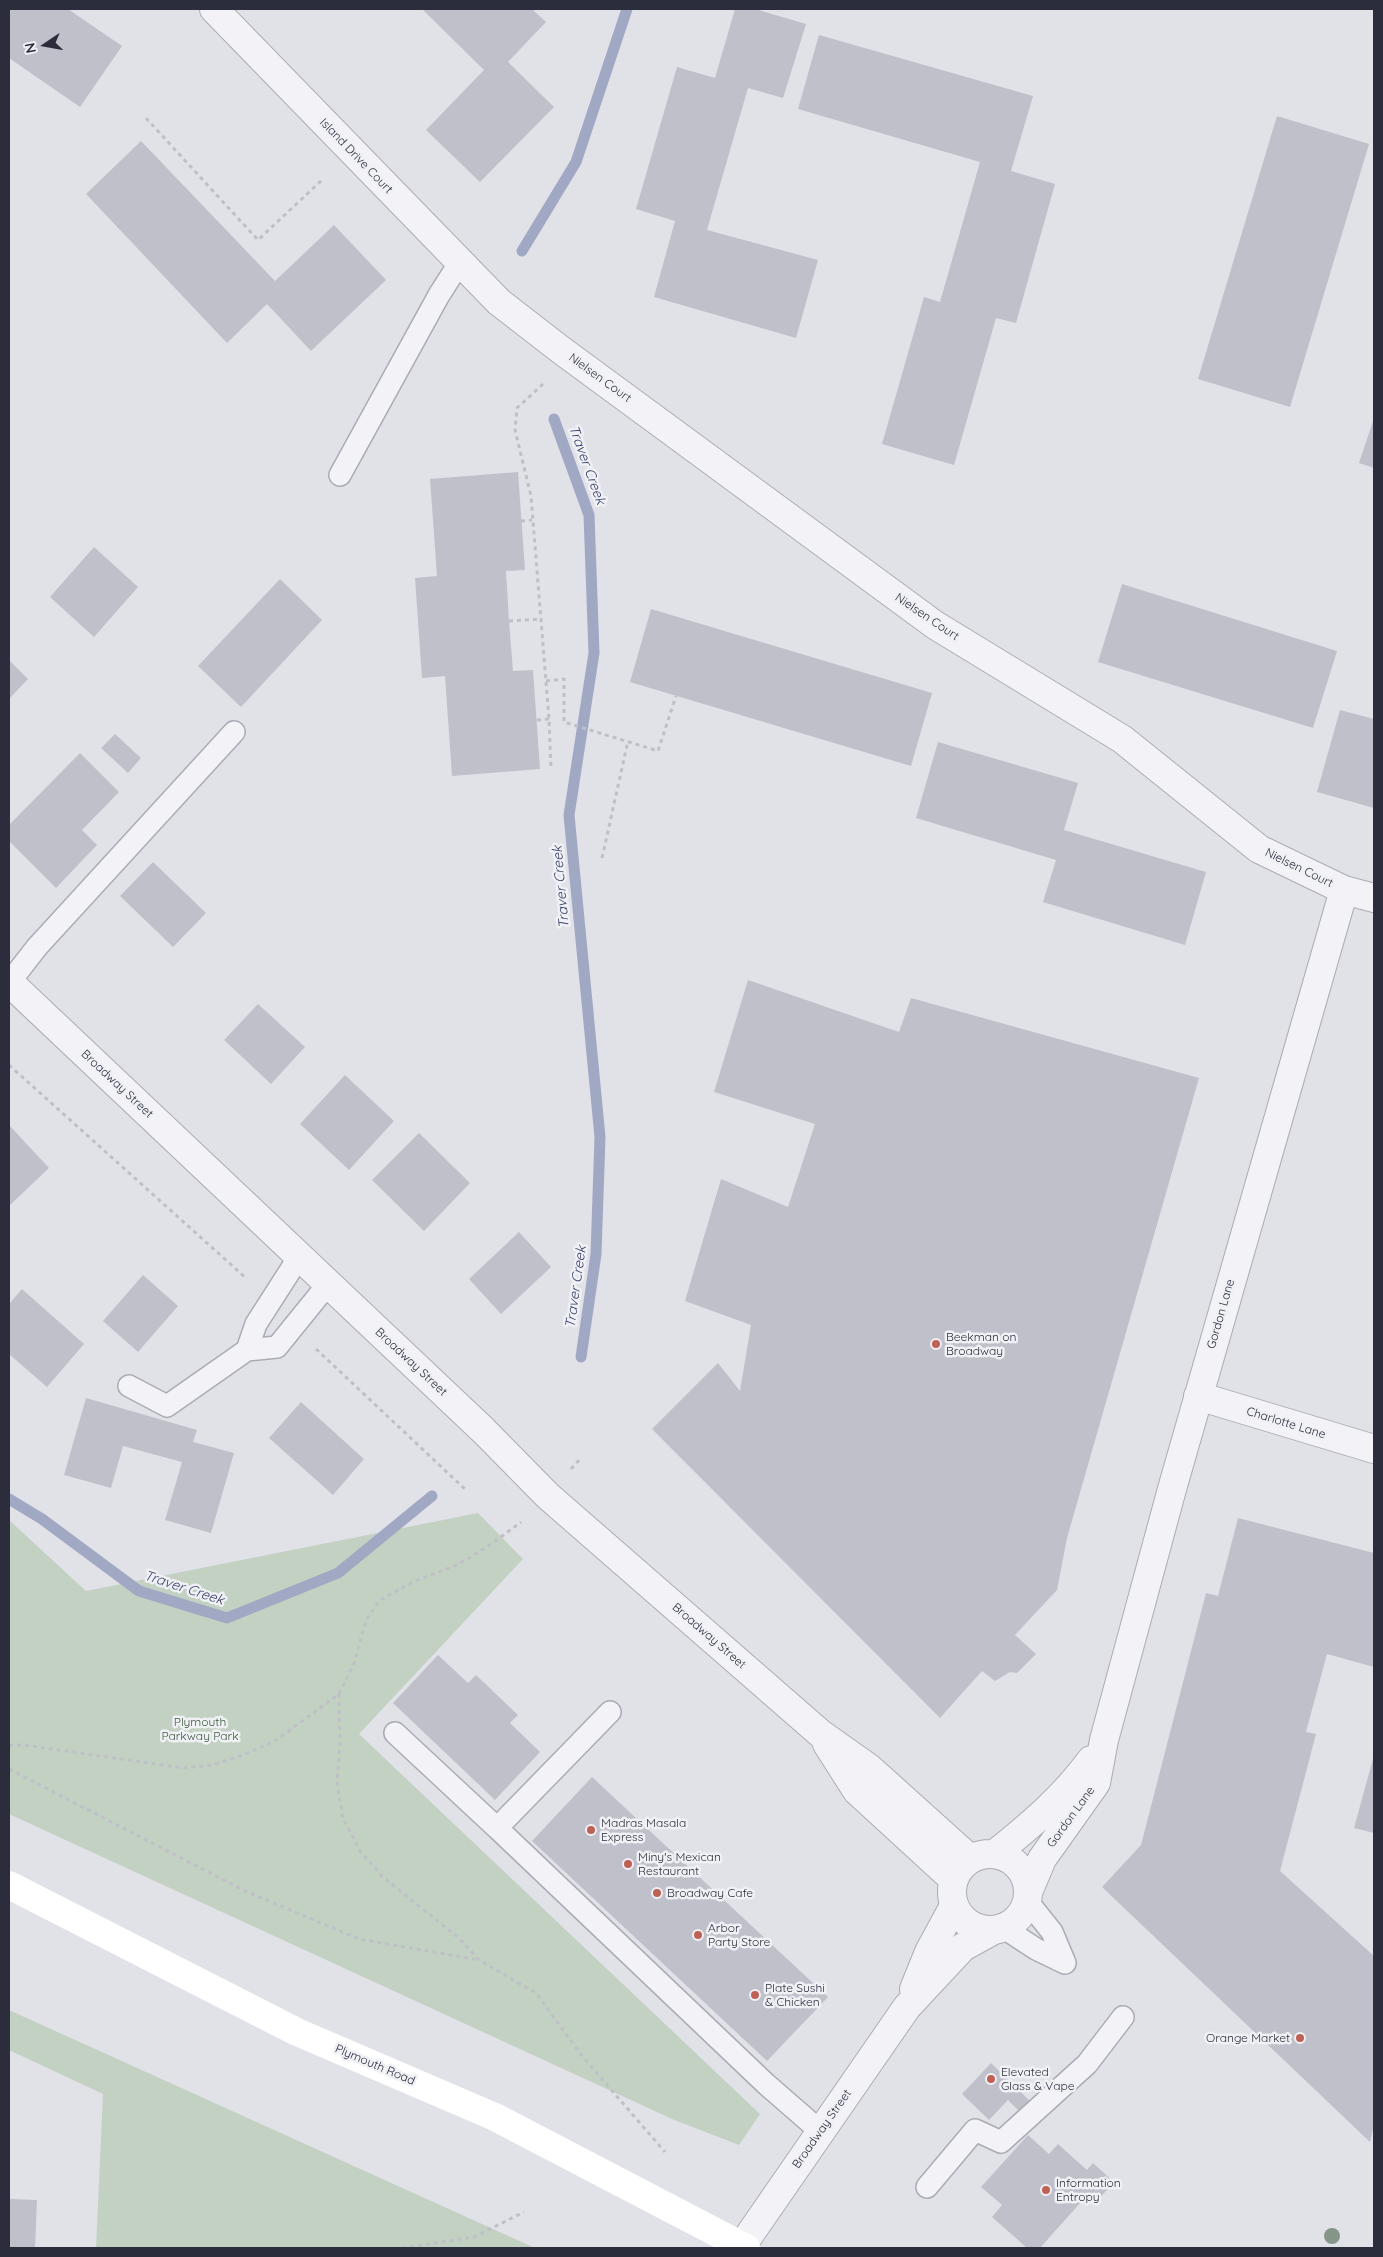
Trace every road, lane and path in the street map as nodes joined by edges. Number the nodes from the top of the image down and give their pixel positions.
1 (214, 9) edge
2 (146, 118) dead end
3 (322, 180) dead end
4 (460, 262) junction
5 (499, 302) joint
6 (543, 384) dead end
7 (340, 475) dead end
8 (532, 520) junction
9 (522, 521) dead end
10 (540, 619) junction
11 (509, 621) dead end
12 (546, 681) junction
13 (676, 696) dead end
14 (550, 719) junction
15 (537, 720) dead end
16 (234, 732) dead end
17 (628, 741) junction
18 (551, 769) dead end
19 (602, 858) dead end
20 (1344, 890) junction
21 (1374, 898) edge
22 (9, 983) edge
23 (9, 1065) edge
24 (299, 1257) junction
25 (328, 1284) junction
26 (271, 1301) junction
27 (293, 1327) junction
28 (247, 1350) junction
29 (130, 1386) dead end
30 (1198, 1396) junction
31 (1374, 1449) edge
32 (581, 1458) dead end
33 (570, 1469) dead end
34 (467, 1491) dead end
35 (521, 1522) dead end
36 (339, 1694) junction
37 (610, 1712) dead end
38 (395, 1733) dead end
39 (1104, 1740) junction
40 (9, 1745) edge
41 (9, 1769) edge
42 (497, 1828) junction
43 (996, 1854) junction
44 (959, 1881) junction
45 (9, 1885) edge
46 (1029, 1896) junction
47 (998, 1930) junction
48 (479, 1960) junction
49 (906, 2007) junction
50 (1123, 2017) dead end
51 (820, 2131) junction
52 (665, 2152) dead end
53 (927, 2187) dead end
54 (524, 2212) dead end
55 (743, 2247) edge
56 (402, 2248) edge

1 - 4 street, Island Drive Court
2 - 3 path
4 - 5 street, Island Drive Court
4 - 7 lane
5 - 20 street, Nielsen Court
6 - 8 path
8 - 9 path
8 - 10 path
10 - 11 path
10 - 12 path
12 - 14 path
12 - 17 path
13 - 17 path
14 - 15 path
14 - 18 path
16 - 22 lane
17 - 19 path
20 - 21 street, Nielsen Court
20 - 30 street, Gordon Lane
22 - 24 street, Broadway Street
23 - 26 path
24 - 25 street, Broadway Street
24 - 26 lane
25 - 27 lane
25 - 44 street, Broadway Street
26 - 28 lane
27 - 28 lane
27 - 34 path
28 - 29 lane
30 - 31 street, Charlotte Lane
30 - 39 street, Gordon Lane
32 - 33 path
35 - 36 path
36 - 40 path
36 - 48 path
37 - 42 lane
38 - 42 lane
39 - 43 street, Gordon Lane
39 - 46 street, Gordon Lane
41 - 48 path
42 - 51 lane
43 - 44 street
43 - 46 street
44 - 47 street
44 - 49 street, Broadway Street
45 - 55 main road, Plymouth Road
46 - 47 street
46 - 47 lane
47 - 49 street, Broadway Street
48 - 52 path
49 - 51 street, Broadway Street
50 - 53 lane
51 - 55 street, Broadway Street
54 - 56 path

